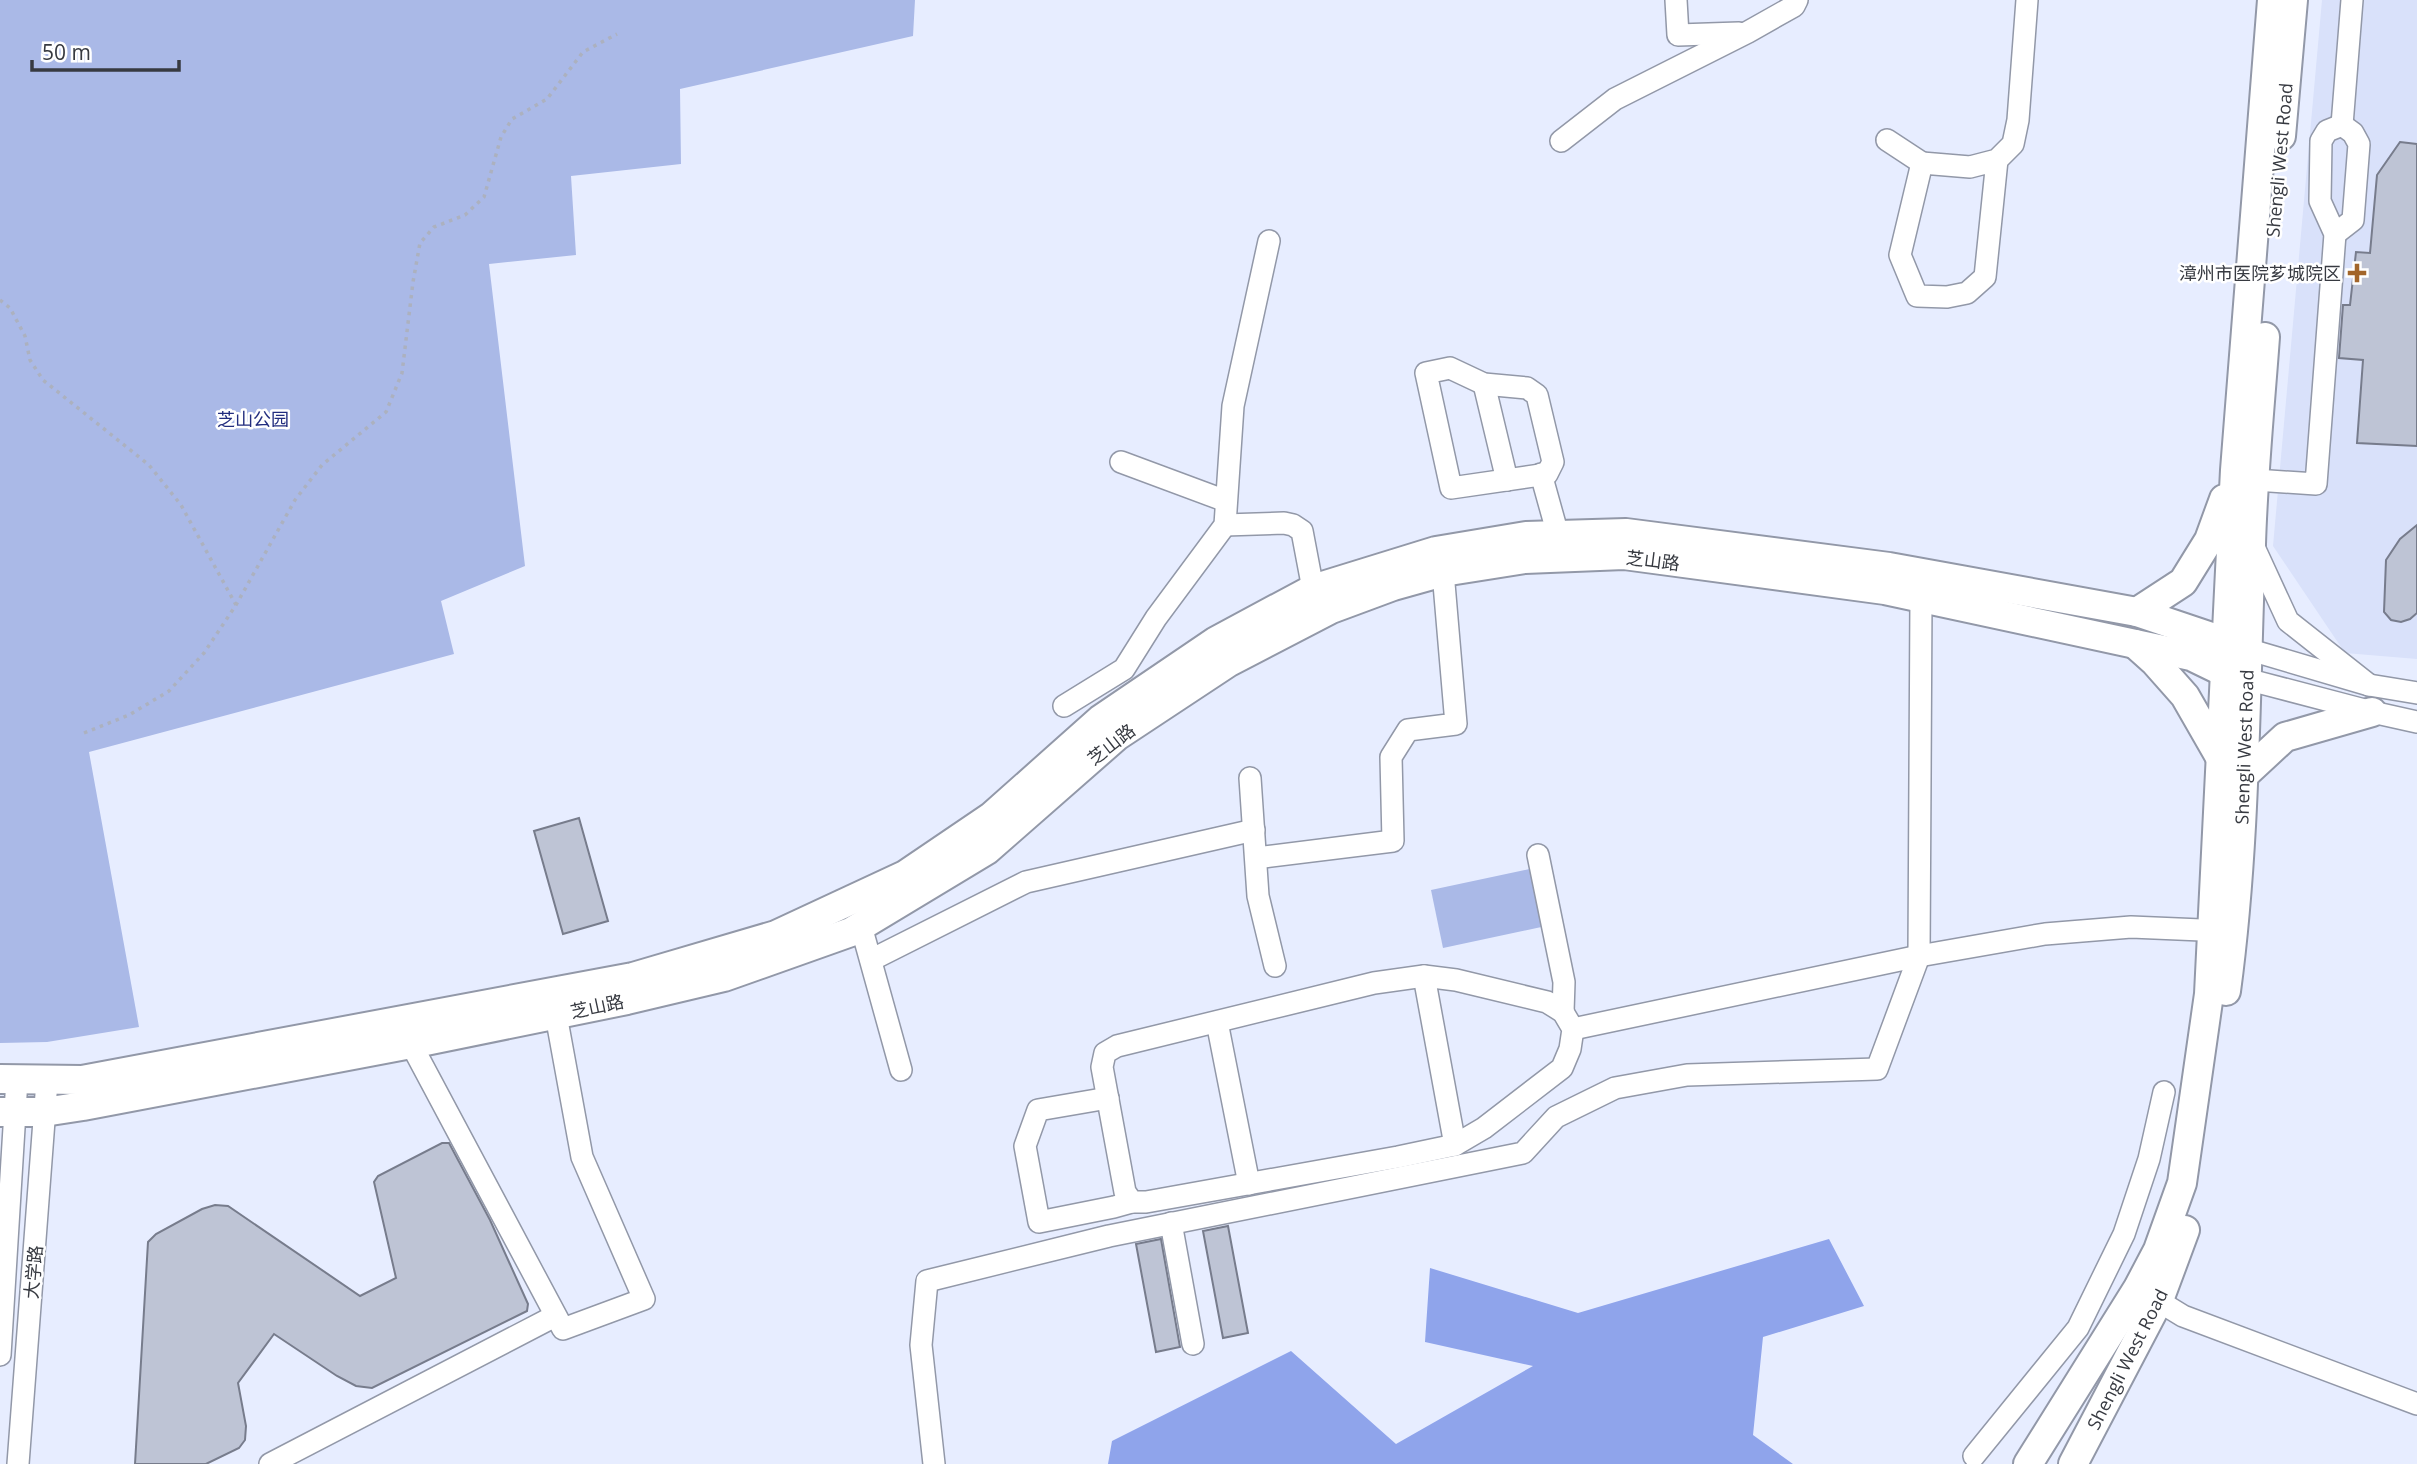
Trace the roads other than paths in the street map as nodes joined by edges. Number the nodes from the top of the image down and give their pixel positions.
1 (1676, 0) edge
2 (1797, 0) edge
3 (2027, 0) edge
4 (2272, 0) edge
5 (2293, 0) edge
6 (2352, 0) edge
7 (1748, 32) junction
8 (2342, 125) junction
9 (1887, 140) dead end
10 (1561, 141) dead end
11 (1997, 160) junction
12 (1922, 163) junction
13 (2335, 234) junction
14 (1269, 241) dead end
15 (1484, 384) junction
16 (1121, 461) dead end
17 (1541, 474) junction
18 (2245, 475) junction
19 (1507, 480) junction
20 (1226, 501) junction
21 (1225, 525) junction
22 (1558, 535) junction
23 (2251, 541) junction
24 (1443, 572) junction
25 (1313, 589) junction
26 (1921, 598) junction
27 (2137, 612) junction
28 (2135, 644) junction
29 (2236, 645) junction
30 (2235, 675) junction
31 (2417, 693) edge
32 (2370, 699) junction
33 (1064, 706) dead end
34 (2417, 722) edge
35 (2220, 757) junction
36 (2244, 775) junction
37 (1250, 778) dead end
38 (1254, 830) junction
39 (1538, 855) dead end
40 (1256, 858) junction
41 (861, 926) junction
42 (2223, 931) junction
43 (1919, 956) junction
44 (871, 960) junction
45 (1275, 966) dead end
46 (1424, 976) junction
47 (556, 1015) junction
48 (1568, 1020) junction
49 (1217, 1022) junction
50 (411, 1044) junction
51 (901, 1070) dead end
52 (8, 1079) edge
53 (47, 1081) junction
54 (2164, 1092) dead end
55 (1108, 1098) junction
56 (7, 1112) edge
57 (44, 1112) junction
58 (1455, 1145) junction
59 (1249, 1184) junction
60 (1132, 1202) junction
61 (1171, 1223) junction
62 (2124, 1234) junction
63 (2158, 1250) junction
64 (2148, 1294) junction
65 (555, 1316) junction
66 (1193, 1344) dead end
67 (0, 1355) edge
68 (2417, 1404) edge
69 (1974, 1455) dead end
70 (18, 1464) edge
71 (270, 1464) edge
72 (934, 1464) edge
73 (2028, 1464) edge
74 (2073, 1464) edge

1 - 7 street
2 - 7 street
3 - 11 street
4 - 18 main road
5 - 18 main road, Shengli West Road
6 - 8 street
7 - 10 street
8 - 13 street
8 - 13 street
9 - 12 street
11 - 12 street
11 - 12 street
13 - 18 street
14 - 20 street
15 - 17 street
15 - 19 street
15 - 19 street
16 - 20 street
17 - 19 street
17 - 22 street
18 - 23 main road, Shengli West Road
18 - 27 main road
18 - 29 main road
20 - 21 street
21 - 25 street
21 - 33 street
22 - 25 main road
22 - 27 main road
23 - 29 main road, Shengli West Road
23 - 32 street
24 - 26 main road, 芝山路
24 - 40 street
24 - 41 main road, 芝山路
25 - 53 main road
26 - 28 main road, 芝山路
26 - 43 street
27 - 29 main road
28 - 30 main road, 芝山路
28 - 35 main road
29 - 30 main road, Shengli West Road
29 - 32 street
30 - 32 street
30 - 35 main road
30 - 36 main road, Shengli West Road
31 - 32 street
32 - 34 street
32 - 36 main road
35 - 42 main road
36 - 42 main road, Shengli West Road
37 - 38 street
38 - 40 street
38 - 44 street
39 - 48 street
40 - 45 street
41 - 44 street
41 - 47 main road, 芝山路
42 - 43 street
42 - 63 main road
42 - 64 main road, Shengli West Road
43 - 48 street
43 - 61 street
44 - 51 street
46 - 48 street
46 - 49 street
46 - 58 street
47 - 50 main road, 芝山路
47 - 65 street
48 - 58 street
49 - 55 street
49 - 59 street
50 - 57 main road, 芝山路
50 - 65 street
52 - 53 main road
52 - 56 street, 大学路
53 - 57 street, 大学路
54 - 62 street
55 - 60 street
55 - 60 street
56 - 57 main road, 芝山路
56 - 67 street, 大学路
57 - 70 street, 大学路
58 - 59 street
59 - 60 street
61 - 66 street
61 - 72 street
62 - 63 street
62 - 69 street
63 - 64 main road
64 - 68 street
64 - 73 main road
64 - 74 main road, Shengli West Road
65 - 71 street

